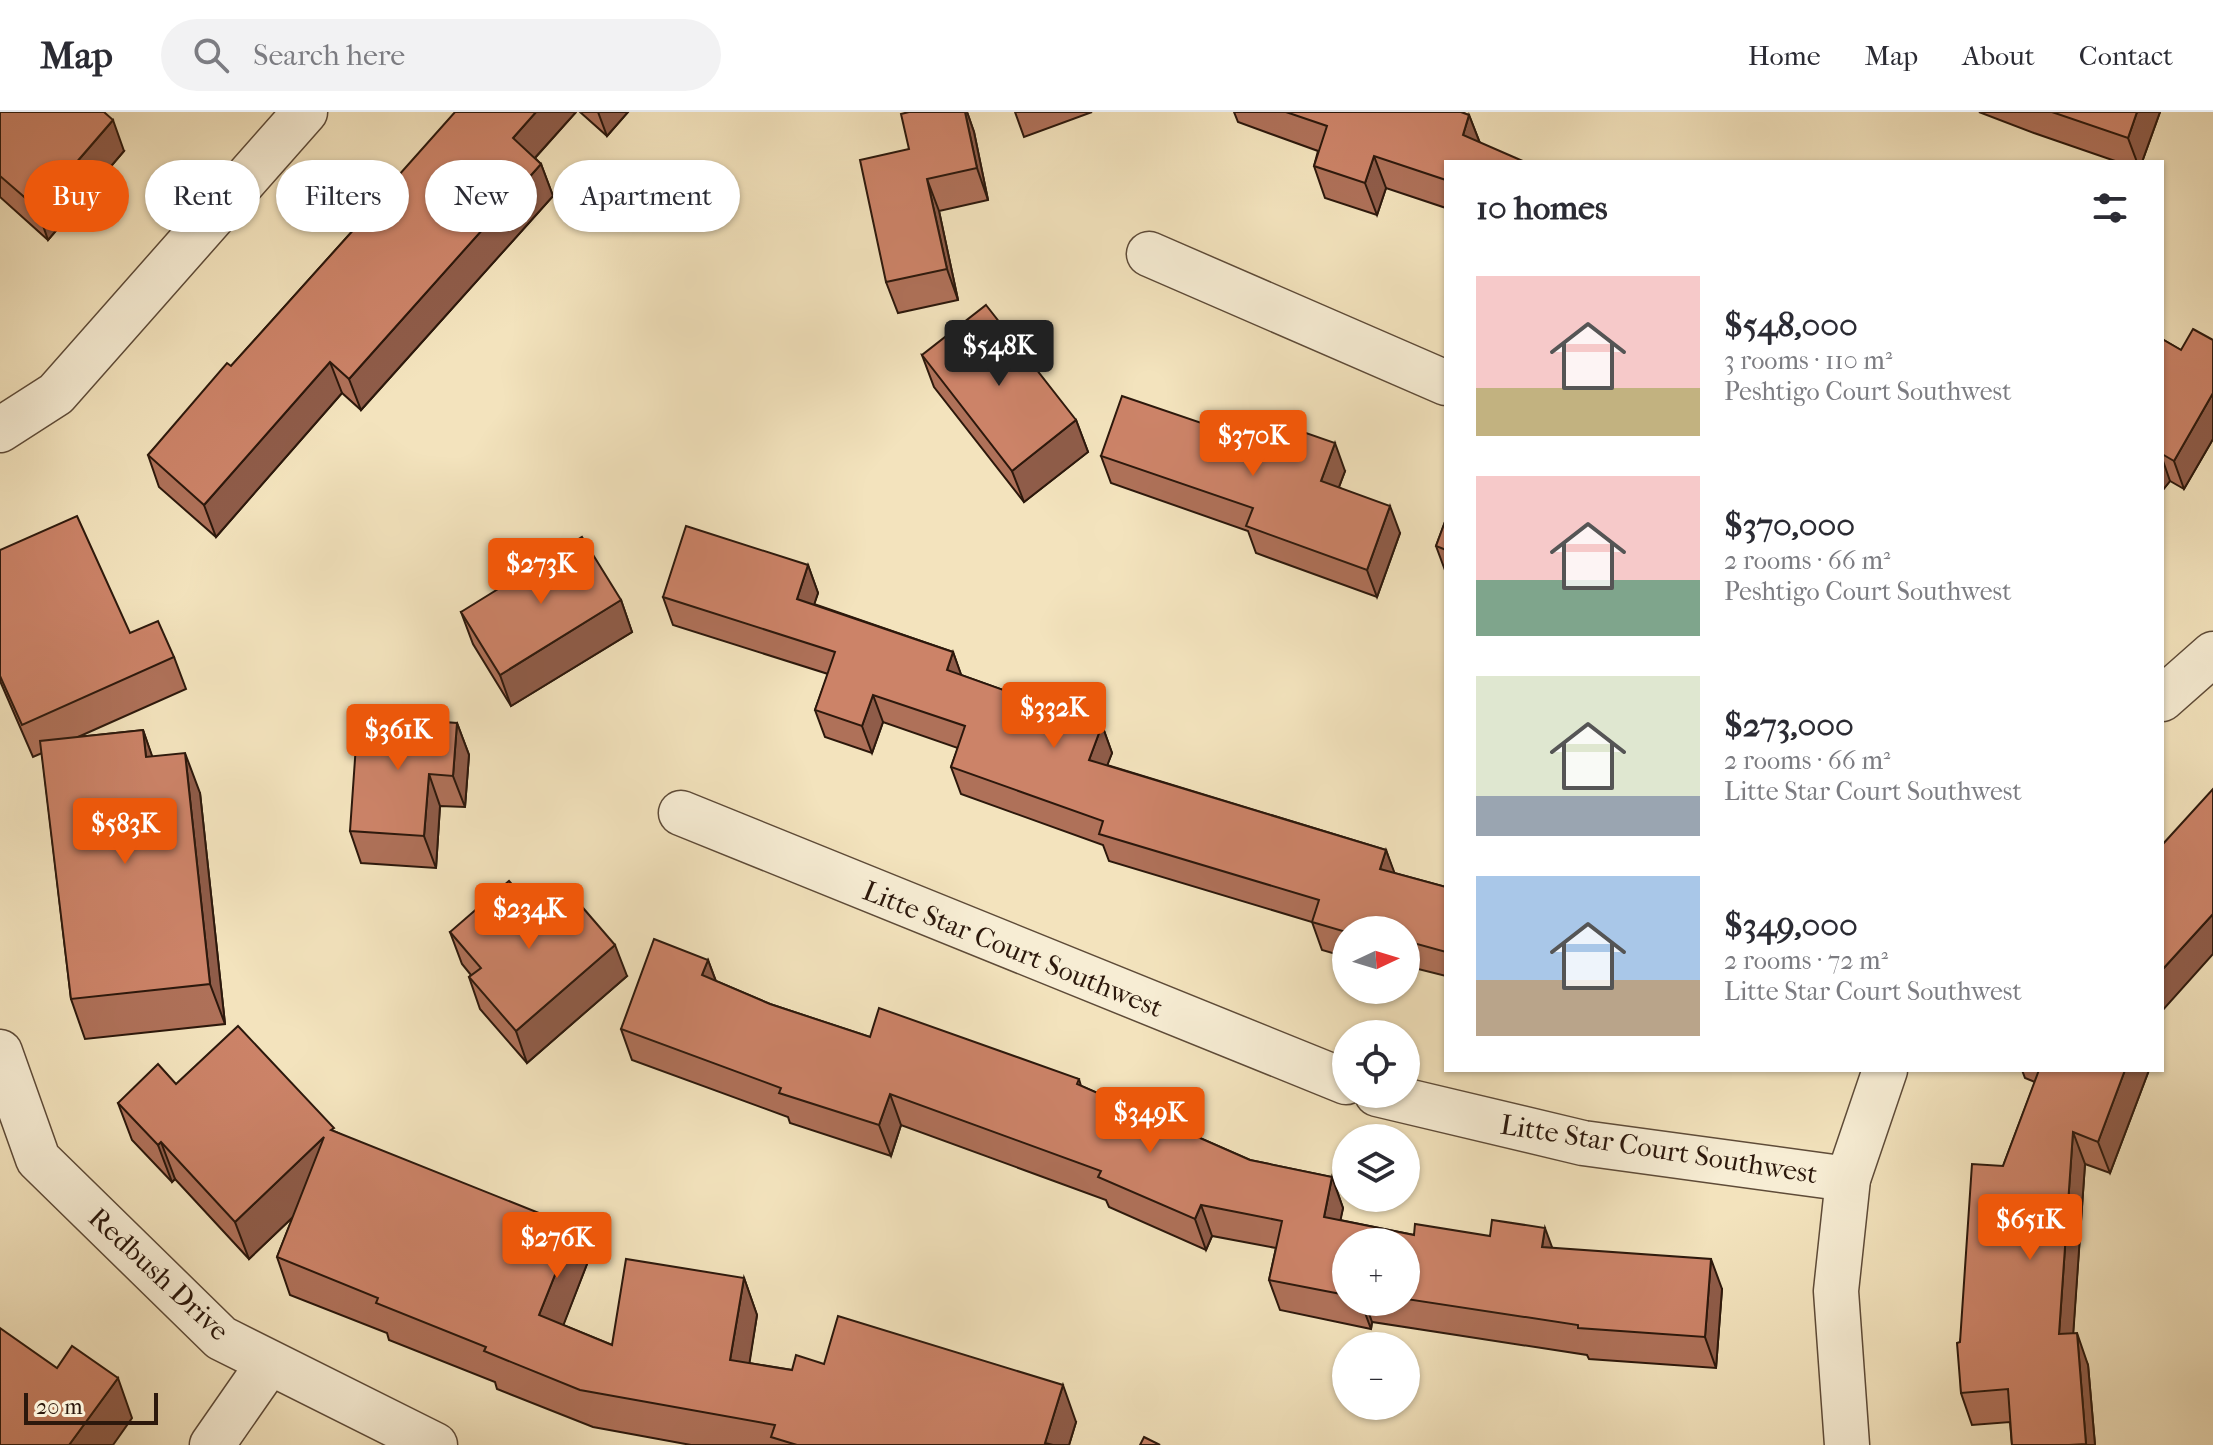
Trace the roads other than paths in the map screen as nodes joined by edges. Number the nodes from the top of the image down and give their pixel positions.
1 (305, 112) edge
2 (1149, 254) dead end
3 (1444, 382) edge
4 (0, 430) edge
5 (2213, 654) edge
6 (2164, 697) edge
7 (681, 813) dead end
8 (0, 1052) edge
9 (1884, 1072) edge
10 (1332, 1076) edge
11 (1420, 1104) edge
12 (1848, 1179) junction
13 (269, 1363) junction
14 (212, 1445) edge
15 (435, 1445) edge
16 (1847, 1445) edge

1 - 4 street
2 - 3 street
5 - 6 street
7 - 10 street, Litte Star Court Southwest
8 - 13 street, Redbush Drive
9 - 12 street
11 - 12 street, Litte Star Court Southwest
12 - 16 street
13 - 14 street
13 - 15 street, Redbush Drive

